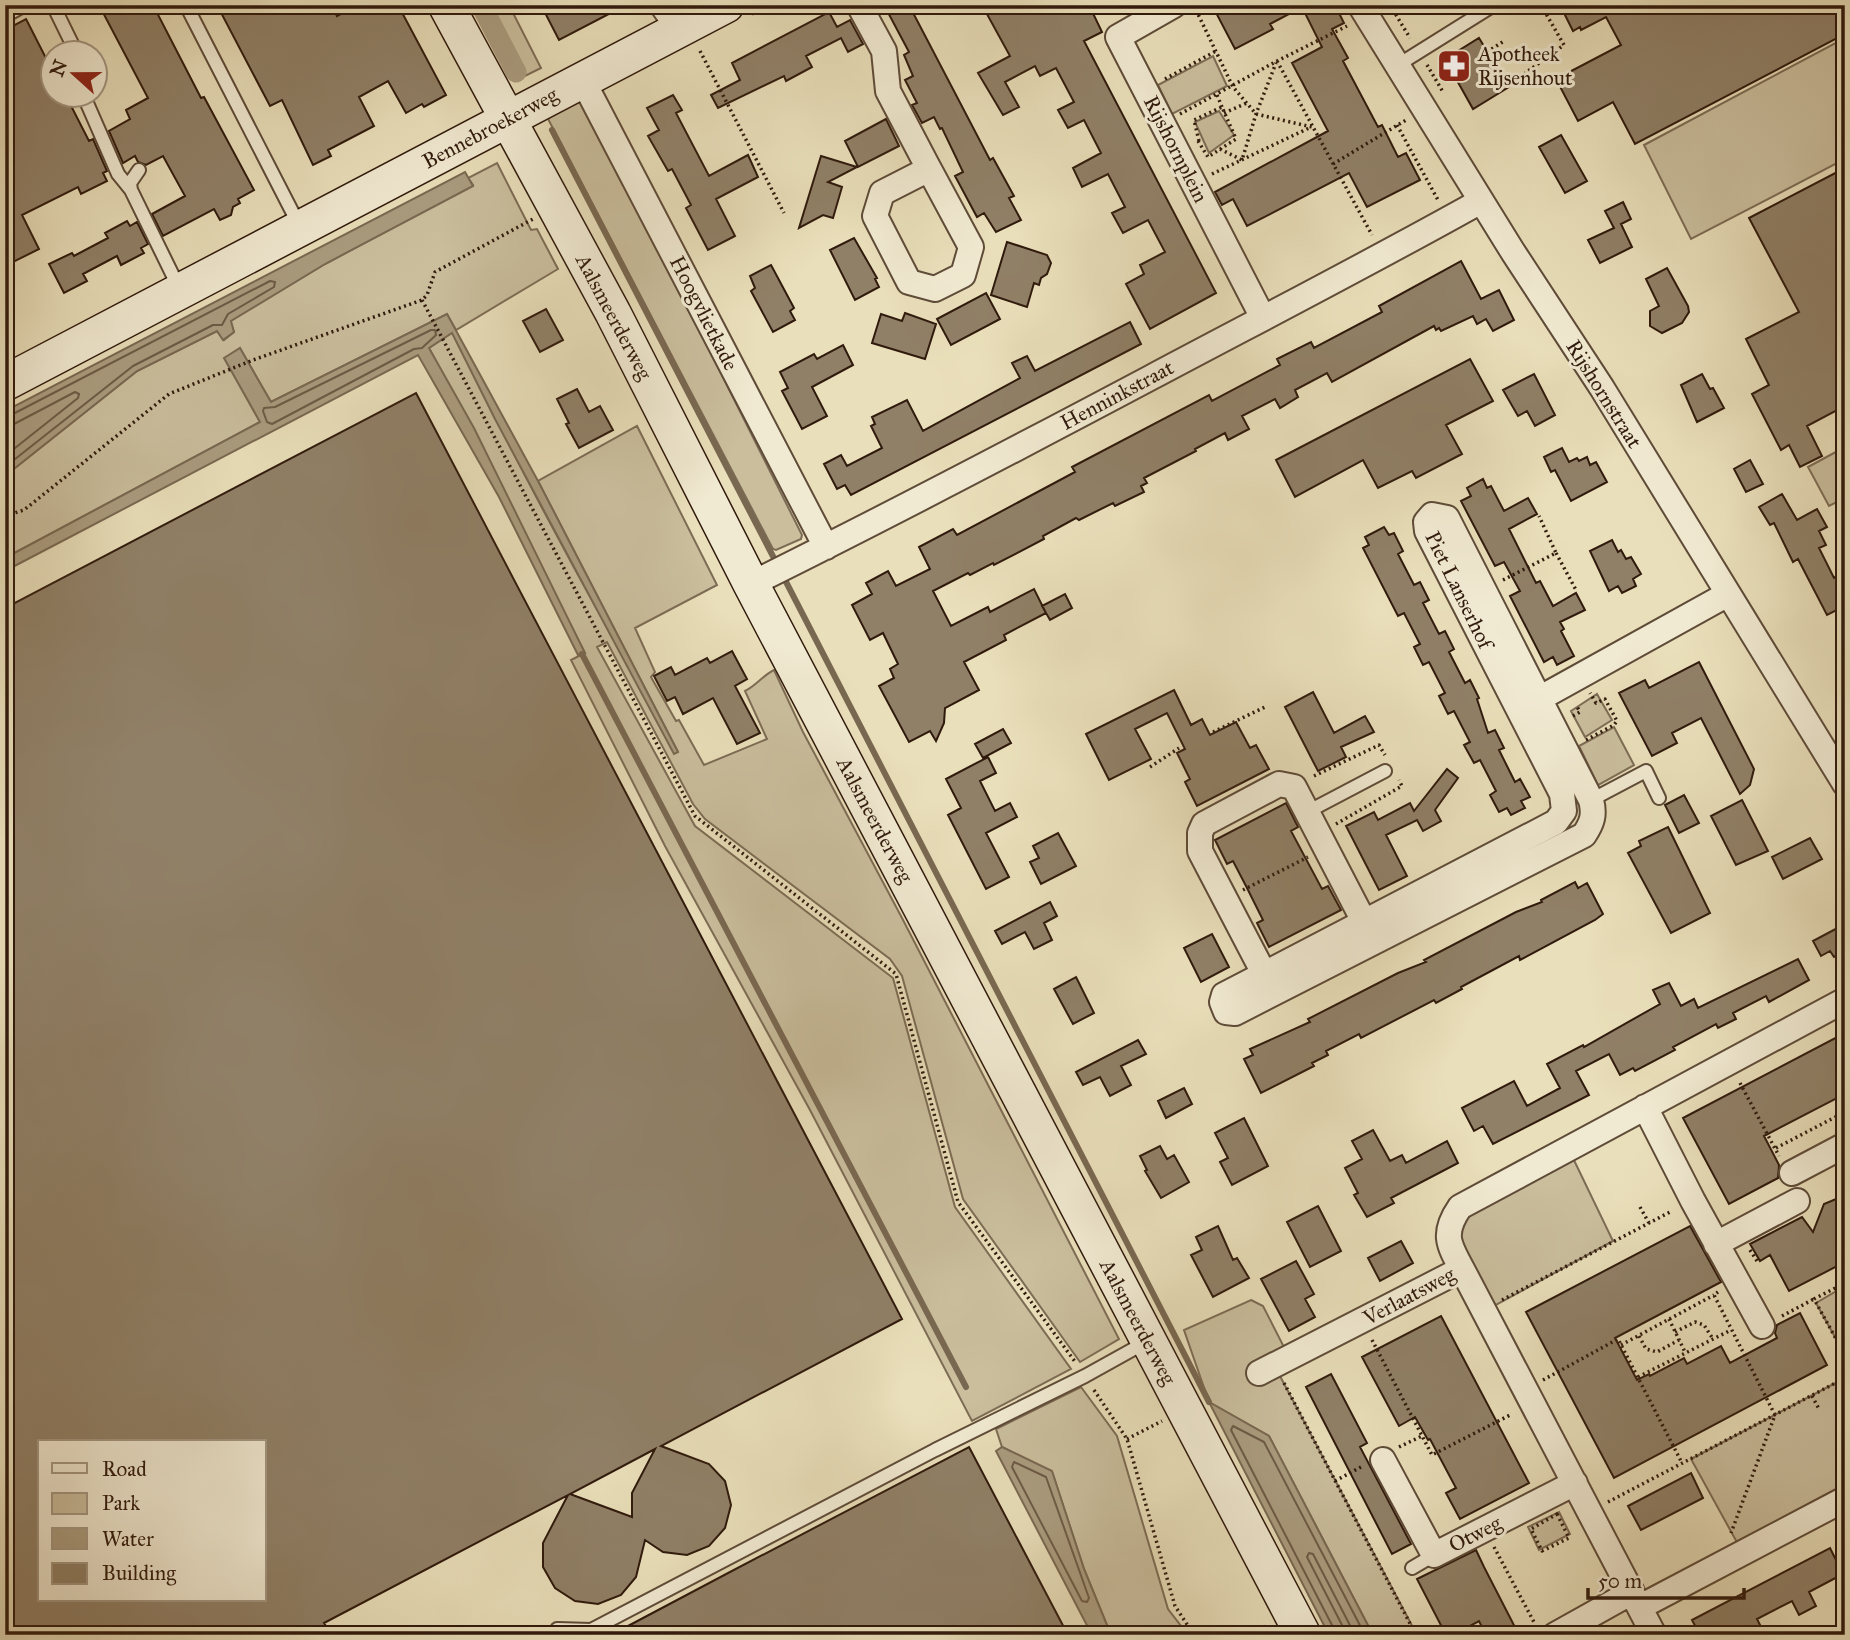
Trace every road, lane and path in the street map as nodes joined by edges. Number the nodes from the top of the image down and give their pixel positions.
1 (25, 5) edge
2 (53, 5) edge
3 (186, 5) edge
4 (446, 5) edge
5 (726, 5) edge
6 (859, 5) edge
7 (1174, 5) edge
8 (1193, 5) edge
9 (1494, 5) edge
10 (1541, 5) edge
11 (1358, 14) edge
12 (5, 16) edge
13 (676, 20) edge
14 (69, 38) edge
15 (1504, 41) dead end
16 (1216, 51) junction
17 (1487, 52) dead end
18 (1276, 61) junction
19 (1398, 65) junction
20 (1524, 74) dead end
21 (582, 79) junction
22 (1233, 87) junction
23 (1146, 90) junction
24 (1217, 95) junction
25 (1247, 103) junction
26 (1222, 107) junction
27 (89, 108) edge
28 (1424, 108) junction
29 (1224, 113) junction
30 (1256, 114) junction
31 (508, 118) junction
32 (1163, 123) junction
33 (1397, 125) junction
34 (1312, 128) junction
35 (1199, 141) junction
36 (1220, 149) junction
37 (1177, 150) junction
38 (1242, 160) junction
39 (1333, 164) junction
40 (929, 169) junction
41 (139, 170) dead end
42 (1194, 183) junction
43 (131, 190) junction
44 (1481, 201) junction
45 (784, 214) dead end
46 (537, 217) dead end
47 (1449, 219) junction
48 (301, 229) junction
49 (1382, 256) junction
50 (181, 292) junction
51 (422, 300) junction
52 (1263, 318) junction
53 (5, 383) edge
54 (5, 516) edge
55 (1539, 516) dead end
56 (826, 547) junction
57 (1556, 553) junction
58 (769, 575) junction
59 (1576, 590) dead end
60 (1483, 591) junction
61 (1728, 594) junction
62 (1530, 704) junction
63 (1265, 707) dead end
64 (1213, 732) dead end
65 (1561, 741) junction
66 (1179, 748) dead end
67 (1150, 767) dead end
68 (1385, 771) dead end
69 (1845, 784) edge
70 (1659, 798) dead end
71 (1564, 811) junction
72 (1592, 811) junction
73 (1307, 812) junction
74 (1325, 848) junction
75 (1225, 900) junction
76 (1369, 932) junction
77 (1845, 1000) edge
78 (1646, 1107) junction
79 (1845, 1112) edge
80 (1845, 1145) edge
81 (1776, 1148) dead end
82 (1792, 1173) dead end
83 (1693, 1200) junction
84 (1797, 1201) dead end
85 (1640, 1208) dead end
86 (1649, 1223) junction
87 (1716, 1244) junction
88 (1462, 1269) junction
89 (1738, 1281) junction
90 (1845, 1283) edge
91 (1714, 1295) junction
92 (1814, 1299) junction
93 (1483, 1310) junction
94 (1668, 1319) junction
95 (1362, 1321) junction
96 (1762, 1326) joint
97 (1731, 1330) junction
98 (1675, 1332) junction
99 (1639, 1335) junction
100 (1713, 1339) junction
101 (1679, 1340) junction
102 (1148, 1341) junction
103 (1621, 1345) junction
104 (1685, 1352) junction
105 (1845, 1355) edge
106 (1267, 1369) joint
107 (1085, 1377) junction
108 (1638, 1377) junction
109 (1845, 1378) edge
110 (1529, 1396) junction
111 (1812, 1396) junction
112 (1819, 1409) dead end
113 (1775, 1415) junction
114 (1167, 1419) dead end
115 (1127, 1439) junction
116 (1383, 1460) dead end
117 (1682, 1463) junction
118 (1574, 1483) junction
119 (1845, 1499) edge
120 (1589, 1510) junction
121 (1562, 1524) junction
122 (1485, 1529) junction
123 (1434, 1555) junction
124 (1720, 1565) junction
125 (1412, 1568) dead end
126 (1636, 1600) junction
127 (557, 1629) dead end
128 (1194, 1635) edge
129 (1303, 1635) edge
130 (1416, 1635) edge
131 (1541, 1635) edge
132 (1555, 1635) edge
133 (1654, 1635) edge

1 - 12 lane
2 - 14 lane
3 - 48 lane
4 - 31 street, Aalsmeerderweg
5 - 13 street, Bennebroekerweg
6 - 40 street
7 - 23 street, Rijshornplein
8 - 16 path
9 - 19 lane
10 - 20 path
11 - 18 path
11 - 19 street, Rijshornstraat
13 - 21 street, Bennebroekerweg
13 - 45 path
15 - 17 path
16 - 22 path
16 - 23 path
18 - 22 path
18 - 30 path
18 - 34 path
19 - 28 street, Rijshornstraat
21 - 31 street, Bennebroekerweg
21 - 56 street, Hoogvlietkade
22 - 24 path
22 - 25 path
23 - 32 street, Rijshornplein
24 - 26 path
24 - 32 path
25 - 29 path
25 - 30 path
26 - 29 path
26 - 35 path
27 - 43 lane
28 - 33 path
28 - 44 street, Rijshornstraat
29 - 36 path
30 - 34 path
30 - 38 path
31 - 48 street, Bennebroekerweg
31 - 58 street, Aalsmeerderweg
32 - 37 street, Rijshornplein
33 - 39 path
33 - 47 path
34 - 38 path
34 - 39 path
35 - 36 path
35 - 37 path
36 - 38 path
37 - 42 street, Rijshornplein
38 - 42 path
39 - 49 path
40 - 40 street
41 - 43 lane
42 - 52 street, Rijshornplein
43 - 50 lane
44 - 47 street, Henninkstraat
44 - 61 street, Rijshornstraat
46 - 51 path
47 - 49 street, Henninkstraat
48 - 50 street, Bennebroekerweg
49 - 52 street, Henninkstraat
50 - 53 street, Bennebroekerweg
51 - 54 path
51 - 107 path
52 - 56 street, Henninkstraat
55 - 57 path
56 - 58 street, Henninkstraat
57 - 59 path
57 - 60 path
58 - 102 street, Aalsmeerderweg
60 - 62 street, Piet Lanserhof
60 - 62 street, Piet Lanserhof
61 - 62 street
61 - 69 street, Rijshornstraat
62 - 65 street, Piet Lanserhof
62 - 71 street, Piet Lanserhof
63 - 64 path
65 - 65 path
65 - 72 street, Piet Lanserhof
66 - 67 path
68 - 73 lane
70 - 72 lane
71 - 72 street
71 - 76 street
72 - 76 street
73 - 74 street
73 - 75 street
74 - 75 path
74 - 76 street
75 - 76 street
77 - 78 street, Verlaatsweg
78 - 83 street
78 - 88 street, Verlaatsweg
79 - 81 path
80 - 82 street
83 - 86 path
83 - 87 street
84 - 87 street
85 - 86 path
86 - 93 path
87 - 89 street
88 - 93 street
88 - 95 street, Verlaatsweg
89 - 91 path
89 - 96 street
90 - 92 path
91 - 94 path
91 - 97 path
92 - 96 path
92 - 105 path
93 - 110 street
94 - 98 path
94 - 99 path
95 - 106 street, Verlaatsweg
95 - 110 path
97 - 100 path
97 - 113 path
98 - 100 path
98 - 101 path
99 - 101 path
99 - 103 path
100 - 104 path
101 - 104 path
102 - 107 lane
102 - 129 street, Aalsmeerderweg
103 - 108 path
103 - 110 path
104 - 108 path
106 - 130 path
107 - 115 path
107 - 127 lane
108 - 117 path
109 - 111 path
110 - 118 street
111 - 112 path
111 - 113 path
113 - 117 path
113 - 124 path
114 - 115 path
115 - 128 path
116 - 123 street, Otweg
117 - 120 path
118 - 120 street
118 - 122 street, Otweg
119 - 124 street
120 - 121 path
120 - 126 street
121 - 121 path
122 - 123 street, Otweg
122 - 131 path
123 - 125 lane
124 - 126 street
126 - 132 street
126 - 133 street

